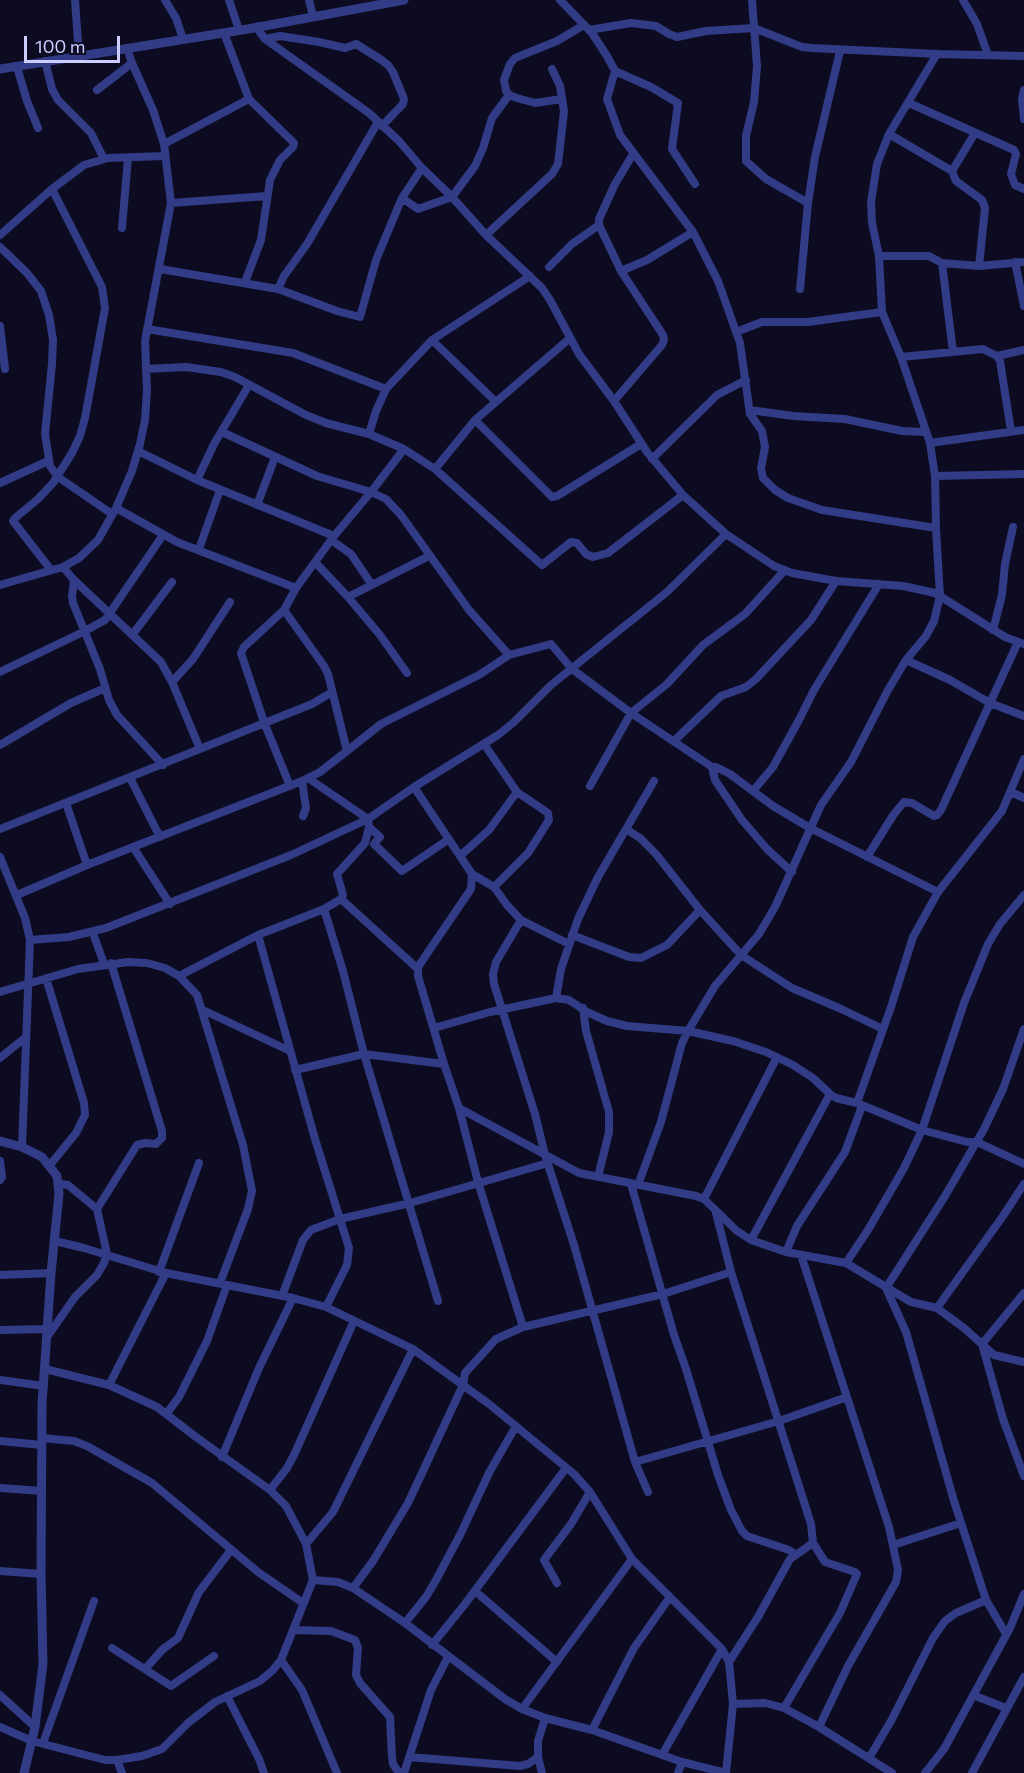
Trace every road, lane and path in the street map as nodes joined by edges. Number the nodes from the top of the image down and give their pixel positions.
1 (75, 0) edge
2 (165, 0) edge
3 (229, 0) edge
4 (309, 0) edge
5 (404, 0) edge
6 (560, 0) edge
7 (752, 0) edge
8 (963, 0) edge
9 (358, 4) edge
10 (313, 16) junction
11 (259, 26) junction
12 (586, 27) junction
13 (754, 28) junction
14 (238, 30) junction
15 (224, 33) junction
16 (183, 39) junction
17 (265, 39) junction
18 (127, 48) junction
19 (840, 51) junction
20 (937, 54) junction
21 (988, 55) junction
22 (79, 56) junction
23 (1024, 56) edge
24 (45, 61) junction
25 (132, 63) junction
26 (17, 67) junction
27 (0, 69) edge
28 (552, 69) dead end
29 (615, 71) junction
30 (97, 90) dead end
31 (1024, 90) edge
32 (509, 95) junction
33 (249, 99) junction
34 (562, 99) junction
35 (909, 104) junction
36 (1024, 119) edge
37 (380, 124) junction
38 (38, 128) dead end
39 (975, 133) junction
40 (889, 134) junction
41 (164, 144) junction
42 (633, 154) junction
43 (165, 156) junction
44 (128, 158) junction
45 (104, 159) junction
46 (422, 168) junction
47 (952, 171) junction
48 (695, 184) dead end
49 (52, 189) junction
50 (1024, 189) edge
51 (267, 196) junction
52 (452, 197) junction
53 (402, 198) junction
54 (171, 202) junction
55 (808, 203) junction
56 (599, 225) junction
57 (123, 228) dead end
58 (693, 232) junction
59 (0, 234) edge
60 (486, 235) junction
61 (0, 246) edge
62 (879, 256) junction
63 (1020, 262) edge
64 (942, 263) junction
65 (979, 266) junction
66 (549, 267) dead end
67 (160, 269) junction
68 (621, 271) junction
69 (530, 276) junction
70 (245, 282) junction
71 (278, 289) junction
72 (800, 289) dead end
73 (1024, 306) edge
74 (882, 312) junction
75 (0, 326) edge
76 (147, 329) junction
77 (736, 332) junction
78 (569, 339) junction
79 (432, 340) junction
80 (1024, 350) edge
81 (953, 352) junction
82 (997, 356) junction
83 (901, 357) junction
84 (5, 369) dead end
85 (146, 369) junction
86 (746, 380) junction
87 (249, 385) junction
88 (386, 389) junction
89 (495, 401) junction
90 (614, 401) junction
91 (750, 410) junction
92 (475, 420) junction
93 (1024, 430) edge
94 (1011, 431) junction
95 (222, 432) junction
96 (925, 432) junction
97 (369, 434) junction
98 (930, 443) junction
99 (641, 444) junction
100 (404, 449) junction
101 (138, 451) junction
102 (275, 456) junction
103 (652, 459) junction
104 (48, 461) junction
105 (435, 469) junction
106 (1024, 474) edge
107 (935, 476) junction
108 (58, 477) junction
109 (197, 480) junction
110 (0, 483) edge
111 (220, 489) junction
112 (371, 492) junction
113 (683, 495) junction
114 (257, 505) junction
115 (114, 511) junction
116 (1014, 527) dead end
117 (936, 528) junction
118 (726, 534) junction
119 (163, 535) junction
120 (333, 538) junction
121 (199, 549) junction
122 (429, 556) junction
123 (315, 562) junction
124 (63, 567) junction
125 (51, 570) junction
126 (785, 570) junction
127 (74, 580) junction
128 (172, 582) dead end
129 (836, 582) junction
130 (879, 584) junction
131 (0, 585) edge
132 (372, 585) junction
133 (296, 588) junction
134 (348, 597) junction
135 (940, 597) junction
136 (230, 602) dead end
137 (284, 610) junction
138 (110, 613) junction
139 (993, 630) junction
140 (85, 631) junction
141 (133, 634) junction
142 (1021, 643) edge
143 (509, 655) junction
144 (906, 660) junction
145 (572, 669) junction
146 (0, 672) edge
147 (407, 672) dead end
148 (172, 682) junction
149 (105, 688) junction
150 (332, 692) junction
151 (990, 703) junction
152 (631, 713) junction
153 (1024, 716) edge
154 (264, 722) junction
155 (674, 741) junction
156 (484, 744) junction
157 (0, 745) edge
158 (200, 749) junction
159 (346, 751) junction
160 (1024, 759) edge
161 (163, 765) junction
162 (712, 767) junction
163 (130, 778) junction
164 (305, 779) junction
165 (654, 781) dead end
166 (290, 786) junction
167 (590, 786) dead end
168 (414, 787) junction
169 (753, 791) junction
170 (517, 792) junction
171 (1011, 792) junction
172 (1024, 798) edge
173 (66, 803) junction
174 (303, 816) dead end
175 (369, 823) junction
176 (810, 828) junction
177 (0, 829) edge
178 (626, 829) junction
179 (160, 837) junction
180 (448, 839) junction
181 (133, 847) junction
182 (460, 856) junction
183 (0, 857) edge
184 (867, 857) junction
185 (87, 865) junction
186 (792, 872) junction
187 (472, 874) junction
188 (494, 887) junction
189 (938, 892) junction
190 (16, 895) junction
191 (1024, 895) edge
192 (341, 899) junction
193 (170, 904) junction
194 (324, 909) junction
195 (700, 910) junction
196 (521, 920) junction
197 (93, 933) junction
198 (572, 934) junction
199 (258, 935) junction
200 (30, 940) junction
201 (569, 944) junction
202 (741, 955) junction
203 (108, 964) junction
204 (418, 969) junction
205 (179, 976) junction
206 (46, 978) junction
207 (27, 985) junction
208 (0, 992) edge
209 (556, 998) junction
210 (583, 1008) junction
211 (501, 1009) junction
212 (203, 1010) junction
213 (434, 1028) junction
214 (883, 1029) junction
215 (1024, 1029) edge
216 (688, 1031) junction
217 (26, 1037) junction
218 (290, 1051) junction
219 (364, 1054) junction
220 (777, 1057) junction
221 (0, 1058) edge
222 (444, 1064) junction
223 (295, 1070) junction
224 (830, 1094) junction
225 (860, 1104) junction
226 (459, 1108) junction
227 (922, 1130) junction
228 (0, 1141) edge
229 (977, 1142) junction
230 (22, 1147) junction
231 (546, 1159) junction
232 (0, 1161) edge
233 (198, 1163) dead end
234 (1024, 1164) edge
235 (50, 1165) junction
236 (598, 1177) junction
237 (0, 1180) edge
238 (477, 1182) junction
239 (59, 1184) junction
240 (634, 1184) junction
241 (1024, 1184) edge
242 (704, 1199) junction
243 (410, 1203) junction
244 (97, 1209) junction
245 (716, 1211) junction
246 (340, 1219) junction
247 (751, 1240) junction
248 (55, 1241) junction
249 (786, 1252) junction
250 (107, 1254) junction
251 (801, 1255) junction
252 (846, 1263) junction
253 (163, 1272) junction
254 (731, 1272) junction
255 (51, 1273) junction
256 (0, 1275) edge
257 (224, 1284) junction
258 (886, 1288) junction
259 (1024, 1293) edge
260 (663, 1294) junction
261 (282, 1296) junction
262 (293, 1298) junction
263 (438, 1301) dead end
264 (326, 1307) junction
265 (937, 1308) junction
266 (591, 1311) junction
267 (354, 1321) junction
268 (523, 1327) junction
269 (0, 1330) edge
270 (47, 1333) junction
271 (982, 1344) junction
272 (413, 1349) junction
273 (1024, 1362) edge
274 (45, 1369) junction
275 (0, 1380) edge
276 (109, 1385) junction
277 (463, 1385) junction
278 (44, 1386) junction
279 (847, 1397) junction
280 (167, 1413) junction
281 (779, 1421) junction
282 (516, 1426) junction
283 (0, 1441) edge
284 (42, 1441) junction
285 (709, 1441) junction
286 (222, 1457) junction
287 (635, 1462) junction
288 (566, 1467) junction
289 (1024, 1476) edge
290 (0, 1488) edge
291 (270, 1490) junction
292 (42, 1491) junction
293 (590, 1492) junction
294 (648, 1492) dead end
295 (961, 1524) junction
296 (813, 1543) junction
297 (306, 1544) junction
298 (893, 1545) junction
299 (231, 1550) junction
300 (795, 1554) junction
301 (632, 1558) junction
302 (0, 1571) edge
303 (41, 1574) junction
304 (314, 1580) junction
305 (558, 1582) dead end
306 (353, 1588) junction
307 (475, 1591) junction
308 (1024, 1594) edge
309 (670, 1597) junction
310 (986, 1600) junction
311 (94, 1601) dead end
312 (303, 1603) junction
313 (405, 1623) junction
314 (293, 1630) junction
315 (1006, 1634) junction
316 (432, 1645) junction
317 (112, 1648) dead end
318 (722, 1649) junction
319 (214, 1656) dead end
320 (448, 1657) junction
321 (281, 1660) junction
322 (557, 1662) junction
323 (729, 1662) junction
324 (146, 1669) junction
325 (1024, 1677) edge
326 (0, 1695) edge
327 (974, 1695) junction
328 (227, 1696) junction
329 (734, 1704) junction
330 (784, 1708) junction
331 (1006, 1708) junction
332 (522, 1709) junction
333 (545, 1718) junction
334 (0, 1727) edge
335 (35, 1727) junction
336 (819, 1727) junction
337 (592, 1730) junction
338 (32, 1741) junction
339 (43, 1743) junction
340 (662, 1755) junction
341 (538, 1756) junction
342 (409, 1757) junction
343 (869, 1758) junction
344 (117, 1760) junction
345 (682, 1762) junction
346 (24, 1773) edge
347 (122, 1773) edge
348 (264, 1773) edge
349 (337, 1773) edge
350 (399, 1773) edge
351 (404, 1773) edge
352 (542, 1773) edge
353 (678, 1773) edge
354 (726, 1773) edge
355 (892, 1773) edge
356 (925, 1773) edge
357 (972, 1773) edge

1 - 22 street
2 - 16 street
3 - 14 street
4 - 10 street
5 - 9 street
6 - 12 street
7 - 13 street
8 - 21 street
9 - 10 street
10 - 11 street
11 - 14 street
11 - 17 street
12 - 13 street
12 - 29 street
12 - 32 street
13 - 19 street
13 - 55 street
14 - 15 street
15 - 16 street
15 - 33 street
16 - 18 street
17 - 37 street
17 - 37 street
18 - 22 street
18 - 25 street
19 - 20 street
19 - 55 street
20 - 21 street
20 - 35 street
21 - 23 street
22 - 24 street
24 - 26 street
24 - 45 street
25 - 30 street
25 - 41 street
26 - 27 street
26 - 38 street
28 - 34 street
29 - 42 street
29 - 48 street
31 - 36 street
32 - 34 street
32 - 52 street
33 - 41 street
33 - 51 street
34 - 60 street
35 - 39 street
35 - 40 street
37 - 46 street
37 - 71 street
39 - 47 street
39 - 50 street
40 - 47 street
40 - 62 street
41 - 43 street
42 - 56 street
42 - 58 street
43 - 44 street
43 - 54 street
44 - 45 street
44 - 57 street
45 - 49 street
46 - 52 street
46 - 53 street
47 - 65 street
49 - 59 street
49 - 108 street
51 - 54 street
51 - 70 street
52 - 53 street
52 - 60 street
53 - 71 street
54 - 67 street
55 - 72 street
56 - 66 street
56 - 68 street
58 - 68 street
58 - 77 street
60 - 69 street
61 - 104 street
62 - 64 street
62 - 74 street
63 - 65 street
63 - 73 street
64 - 65 street
64 - 81 street
67 - 70 street
67 - 76 street
68 - 90 street
69 - 78 street
69 - 79 street
70 - 71 street
74 - 77 street
74 - 83 street
75 - 84 street
76 - 85 street
76 - 88 street
77 - 86 street
78 - 89 street
78 - 90 street
79 - 88 street
79 - 89 street
80 - 82 street
81 - 82 street
81 - 83 street
82 - 94 street
83 - 96 street
85 - 87 street
85 - 101 street
86 - 91 street
86 - 103 street
87 - 95 street
87 - 97 street
88 - 97 street
89 - 92 street
90 - 99 street
91 - 96 street
91 - 117 street
92 - 99 street
92 - 105 street
93 - 94 street
94 - 98 street
95 - 102 street
95 - 109 street
96 - 98 street
97 - 100 street
98 - 107 street
99 - 103 street
100 - 105 street
100 - 112 street
101 - 109 street
101 - 115 street
102 - 112 street
102 - 114 street
103 - 113 street
104 - 108 street
104 - 110 street
105 - 113 street
106 - 107 street
107 - 117 street
108 - 115 street
108 - 125 street
109 - 111 street
111 - 114 street
111 - 121 street
112 - 120 street
112 - 122 street
113 - 118 street
114 - 120 street
115 - 119 street
115 - 124 street
116 - 139 street
117 - 135 street
118 - 126 street
118 - 145 street
119 - 121 street
119 - 138 street
120 - 123 street
120 - 132 street
121 - 133 street
122 - 132 street
122 - 143 street
123 - 133 street
123 - 134 street
124 - 125 street
124 - 127 street
125 - 131 street
126 - 129 street
126 - 152 street
127 - 138 street
127 - 140 street
128 - 141 street
129 - 130 street
129 - 155 street
130 - 135 street
130 - 169 street
132 - 134 street
133 - 137 street
134 - 147 street
135 - 139 street
135 - 144 street
136 - 148 street
137 - 150 street
137 - 154 street
138 - 140 street
138 - 141 street
139 - 142 street
140 - 146 street
140 - 149 street
141 - 148 street
142 - 151 street
143 - 145 street
143 - 159 street
144 - 151 street
144 - 176 street
145 - 152 street
145 - 156 street
148 - 158 street
149 - 157 street
149 - 161 street
150 - 154 street
150 - 159 street
151 - 153 street
151 - 184 street
152 - 155 street
152 - 167 street
154 - 158 street
154 - 166 street
155 - 162 street
156 - 168 street
156 - 170 street
158 - 161 street
159 - 164 street
160 - 171 street
161 - 163 street
162 - 169 street
162 - 186 street
163 - 173 street
163 - 179 street
164 - 166 street
164 - 174 street
164 - 175 street
165 - 178 street
166 - 179 street
168 - 175 street
168 - 180 street
169 - 176 street
170 - 182 street
170 - 188 street
171 - 172 street
171 - 189 street
173 - 177 street
173 - 185 street
175 - 180 street
175 - 192 street
175 - 193 street
176 - 184 street
176 - 186 street
178 - 195 street
178 - 198 street
179 - 181 street
180 - 182 street
181 - 185 street
181 - 193 street
182 - 187 street
183 - 190 street
184 - 189 street
185 - 190 street
186 - 202 street
187 - 188 street
187 - 204 street
188 - 196 street
189 - 214 street
190 - 200 street
191 - 227 street
192 - 194 street
192 - 204 street
193 - 197 street
194 - 199 street
194 - 219 street
195 - 198 street
195 - 202 street
196 - 201 street
196 - 211 street
197 - 200 street
197 - 203 street
198 - 201 street
199 - 205 street
199 - 218 street
200 - 207 street
201 - 209 street
202 - 214 street
202 - 216 street
203 - 205 street
203 - 206 street
203 - 244 street
204 - 213 street
205 - 212 street
206 - 207 street
206 - 235 street
207 - 208 street
207 - 217 street
209 - 210 street
209 - 211 street
210 - 216 street
210 - 236 street
211 - 213 street
211 - 231 street
212 - 218 street
212 - 257 street
213 - 222 street
214 - 225 street
215 - 229 street
216 - 220 street
216 - 240 street
217 - 221 street
217 - 230 street
218 - 223 street
219 - 222 street
219 - 223 street
219 - 243 street
220 - 224 street
220 - 242 street
222 - 226 street
223 - 246 street
224 - 225 street
224 - 247 street
225 - 227 street
225 - 249 street
226 - 231 street
226 - 238 street
227 - 229 street
227 - 252 street
228 - 230 street
229 - 234 street
229 - 258 street
230 - 235 street
231 - 236 street
231 - 238 street
231 - 266 street
232 - 237 street
233 - 253 street
235 - 239 street
236 - 240 street
238 - 243 street
238 - 268 street
239 - 244 street
239 - 248 street
240 - 242 street
240 - 260 street
241 - 265 street
242 - 245 street
243 - 246 street
243 - 263 street
244 - 250 street
245 - 247 street
245 - 254 street
246 - 261 street
246 - 264 street
247 - 249 street
248 - 250 street
248 - 255 street
249 - 251 street
250 - 253 street
250 - 270 street
251 - 252 street
251 - 279 street
252 - 258 street
253 - 257 street
253 - 276 street
254 - 260 street
254 - 281 street
255 - 256 street
255 - 270 street
257 - 261 street
257 - 280 street
258 - 265 street
258 - 295 street
259 - 271 street
260 - 266 street
260 - 285 street
261 - 262 street
262 - 264 street
262 - 286 street
264 - 267 street
265 - 271 street
266 - 268 street
266 - 287 street
267 - 272 street
267 - 291 street
268 - 277 street
269 - 270 street
270 - 274 street
271 - 273 street
271 - 289 street
272 - 277 street
272 - 297 street
274 - 276 street
274 - 278 street
275 - 278 street
276 - 280 street
277 - 282 street
277 - 306 street
278 - 284 street
279 - 281 street
279 - 298 street
280 - 286 street
281 - 285 street
281 - 296 street
282 - 288 street
282 - 313 street
283 - 284 street
284 - 292 street
284 - 299 street
285 - 287 street
285 - 300 street
286 - 291 street
287 - 294 street
288 - 293 street
288 - 307 street
290 - 292 street
291 - 297 street
292 - 303 street
293 - 301 street
293 - 305 street
295 - 298 street
295 - 310 street
296 - 300 street
296 - 330 street
297 - 304 street
298 - 336 street
299 - 312 street
299 - 324 street
300 - 323 street
301 - 309 street
301 - 322 street
302 - 303 street
303 - 335 street
304 - 306 street
304 - 312 street
306 - 313 street
307 - 316 street
307 - 322 street
308 - 315 street
309 - 318 street
309 - 337 street
310 - 315 street
310 - 343 street
311 - 339 street
312 - 314 street
313 - 316 street
314 - 321 street
314 - 350 street
315 - 327 street
316 - 320 street
317 - 324 street
318 - 323 street
318 - 340 street
319 - 324 street
320 - 332 street
320 - 342 street
321 - 328 street
321 - 349 street
322 - 332 street
323 - 329 street
325 - 331 street
326 - 335 street
327 - 331 street
327 - 356 street
328 - 344 street
328 - 348 street
329 - 330 street
329 - 354 street
330 - 336 street
331 - 357 street
332 - 333 street
333 - 337 street
333 - 341 street
334 - 338 street
335 - 338 street
336 - 343 street
337 - 340 street
338 - 339 street
338 - 346 street
339 - 344 street
340 - 345 street
341 - 342 street
341 - 352 street
342 - 351 street
343 - 355 street
344 - 347 street
345 - 353 street
345 - 354 street

